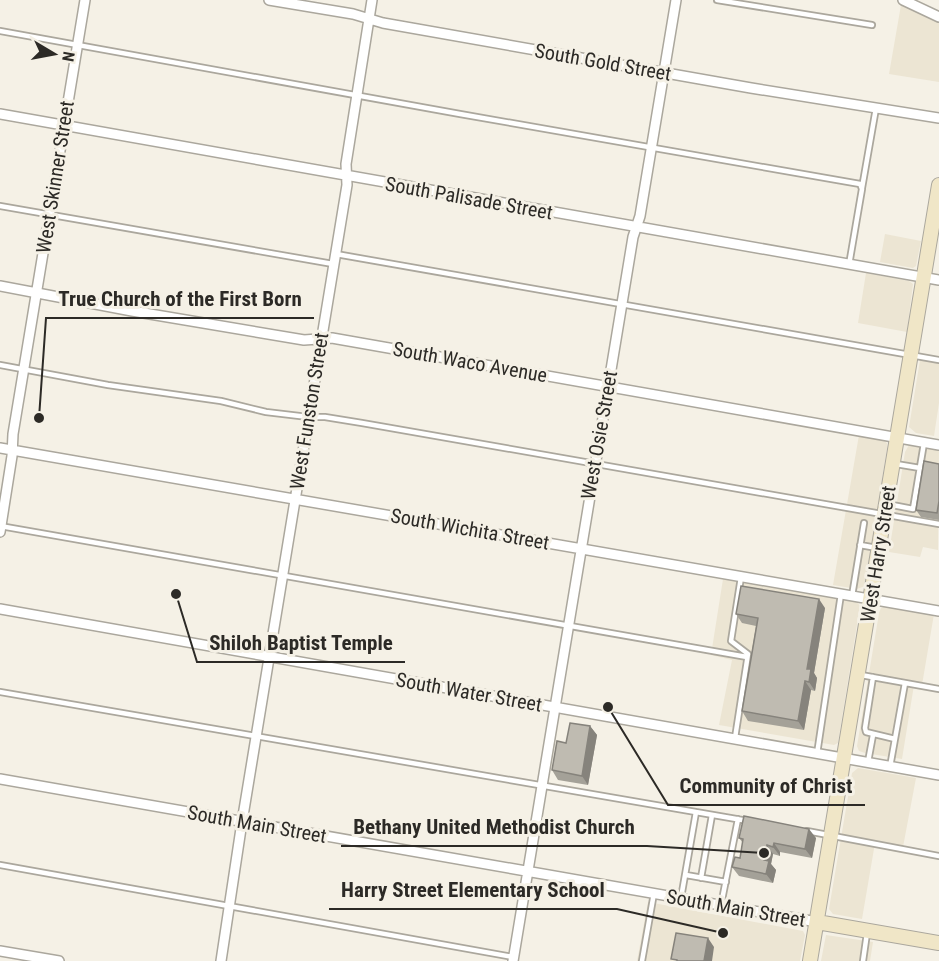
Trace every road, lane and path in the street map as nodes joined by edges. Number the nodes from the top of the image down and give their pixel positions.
1 (85, 0) edge
2 (269, 0) edge
3 (372, 0) edge
4 (676, 0) edge
5 (717, 0) edge
6 (903, 0) edge
7 (939, 17) edge
8 (369, 19) junction
9 (872, 25) dead end
10 (0, 31) edge
11 (77, 45) junction
12 (664, 73) junction
13 (357, 96) junction
14 (876, 108) junction
15 (0, 114) edge
16 (939, 118) edge
17 (64, 125) junction
18 (652, 148) junction
19 (347, 176) junction
20 (939, 185) edge
21 (862, 189) junction
22 (0, 206) edge
23 (49, 213) junction
24 (637, 228) junction
25 (334, 259) junction
26 (849, 265) junction
27 (924, 278) junction
28 (939, 280) edge
29 (0, 286) edge
30 (36, 293) junction
31 (622, 305) junction
32 (321, 339) junction
33 (911, 355) junction
34 (939, 360) edge
35 (0, 365) edge
36 (24, 369) junction
37 (608, 386) junction
38 (308, 417) junction
39 (898, 438) junction
40 (924, 443) junction
41 (939, 445) edge
42 (0, 448) edge
43 (13, 450) junction
44 (595, 464) junction
45 (893, 464) junction
46 (920, 468) junction
47 (295, 499) junction
48 (886, 510) junction
49 (864, 523) dead end
50 (939, 524) edge
51 (0, 528) edge
52 (860, 545) junction
53 (879, 548) junction
54 (580, 549) junction
55 (282, 577) junction
56 (741, 578) junction
57 (841, 594) junction
58 (852, 596) junction
59 (871, 600) junction
60 (0, 609) edge
61 (939, 611) edge
62 (568, 626) junction
63 (269, 656) junction
64 (747, 657) junction
65 (858, 674) junction
66 (873, 677) junction
67 (906, 683) junction
68 (939, 689) edge
69 (0, 692) edge
70 (554, 708) junction
71 (873, 735) junction
72 (256, 737) junction
73 (896, 739) junction
74 (735, 740) junction
75 (817, 754) junction
76 (844, 759) junction
77 (868, 763) junction
78 (890, 767) junction
79 (939, 776) edge
80 (0, 779) edge
81 (542, 785) junction
82 (696, 812) junction
83 (712, 815) junction
84 (738, 819) junction
85 (242, 822) junction
86 (754, 822) edge
87 (797, 830) edge
88 (831, 836) junction
89 (939, 856) edge
90 (0, 865) edge
91 (527, 871) junction
92 (686, 875) junction
93 (701, 878) junction
94 (726, 882) junction
95 (654, 893) junction
96 (681, 898) junction
97 (721, 905) junction
98 (230, 906) junction
99 (817, 922) junction
100 (867, 931) junction
101 (939, 943) edge
102 (0, 951) edge
103 (513, 959) edge
104 (59, 961) edge
105 (221, 961) edge
106 (642, 961) edge
107 (810, 961) edge
108 (863, 961) edge

1 - 11 street, West Skinner Street
2 - 8 street, South Gold Street
3 - 8 street, West Funston Street
4 - 12 street, West Osie Street
5 - 9 lane
6 - 7 street
8 - 12 street, South Gold Street
8 - 13 street, West Funston Street
10 - 11 lane
11 - 13 lane
11 - 17 street, West Skinner Street
12 - 14 street, South Gold Street
12 - 18 street, West Osie Street
13 - 18 lane
13 - 19 street, West Funston Street
14 - 16 street, South Gold Street
14 - 21 lane
15 - 17 street, South Palisade Street
17 - 19 street, South Palisade Street
17 - 23 street, West Skinner Street
18 - 21 lane
18 - 24 street, West Osie Street
19 - 24 street, South Palisade Street
19 - 25 street, West Funston Street
20 - 27 street, West Harry Street
21 - 26 lane
22 - 23 lane
23 - 25 lane
23 - 30 street, West Skinner Street
24 - 26 street, South Palisade Street
24 - 31 street, West Osie Street
25 - 31 lane
25 - 32 street, West Funston Street
26 - 27 street, South Palisade Street
27 - 28 street, South Palisade Street
27 - 33 street, West Harry Street
29 - 30 street, South Waco Avenue
30 - 32 street, South Waco Avenue
30 - 36 street, West Skinner Street
31 - 33 lane
31 - 37 street, West Osie Street
32 - 37 street, South Waco Avenue
32 - 38 street, West Funston Street
33 - 34 lane
33 - 39 street, West Harry Street
35 - 36 lane
36 - 38 lane
36 - 43 street, West Skinner Street
37 - 39 street, South Waco Avenue
37 - 44 street, West Osie Street
38 - 44 lane
38 - 47 street, West Funston Street
39 - 40 street, South Waco Avenue
39 - 45 street, West Harry Street
40 - 41 street, South Waco Avenue
40 - 46 lane
42 - 43 street, South Wichita Street
43 - 47 street, South Wichita Street
43 - 51 street, West Skinner Street
44 - 48 lane
44 - 54 street, West Osie Street
45 - 46 lane
45 - 48 street, West Harry Street
46 - 48 lane
47 - 54 street, South Wichita Street
47 - 55 street, West Funston Street
48 - 50 lane
48 - 53 street, West Harry Street
49 - 52 lane
51 - 55 lane
52 - 53 lane
52 - 58 lane
53 - 59 street, West Harry Street
54 - 56 street, South Wichita Street
54 - 62 street, West Osie Street
55 - 62 lane
55 - 63 street, West Funston Street
56 - 57 street, South Wichita Street
56 - 64 lane
57 - 58 street, South Wichita Street
57 - 75 lane
58 - 59 street, South Wichita Street
59 - 61 street, South Wichita Street
59 - 65 street, West Harry Street
60 - 63 street, South Water Street
62 - 64 lane
62 - 70 street, West Osie Street
63 - 70 street, South Water Street
63 - 72 street, West Funston Street
64 - 74 lane
65 - 66 lane
65 - 76 street, West Harry Street
66 - 67 lane
66 - 71 lane
67 - 68 lane
67 - 73 lane
69 - 72 lane
70 - 74 street, South Water Street
70 - 81 street, West Osie Street
71 - 73 lane
71 - 77 lane
72 - 81 lane
72 - 85 street, West Funston Street
73 - 78 lane
74 - 75 street, South Water Street
75 - 76 street, South Water Street
76 - 77 street, South Water Street
76 - 88 street, West Harry Street
77 - 78 street, South Water Street
78 - 79 street, South Water Street
80 - 85 street, South Main Street
81 - 82 lane
81 - 91 street, West Osie Street
82 - 83 lane
82 - 92 lane
83 - 84 lane
83 - 93 lane
84 - 86 lane
84 - 94 lane
85 - 91 street, South Main Street
85 - 98 street, West Funston Street
87 - 88 lane
88 - 89 lane
88 - 99 street, West Harry Street
90 - 98 lane
91 - 95 street, South Main Street
91 - 103 street, West Osie Street
92 - 93 lane
92 - 96 lane
93 - 94 lane
94 - 97 lane
95 - 96 street, South Main Street
95 - 106 lane
96 - 97 street, South Main Street
97 - 99 street, South Main Street
98 - 103 lane
98 - 105 street, West Funston Street
99 - 100 street, South Main Street
99 - 107 street, West Harry Street
100 - 101 street, South Main Street
100 - 108 lane
102 - 104 street

